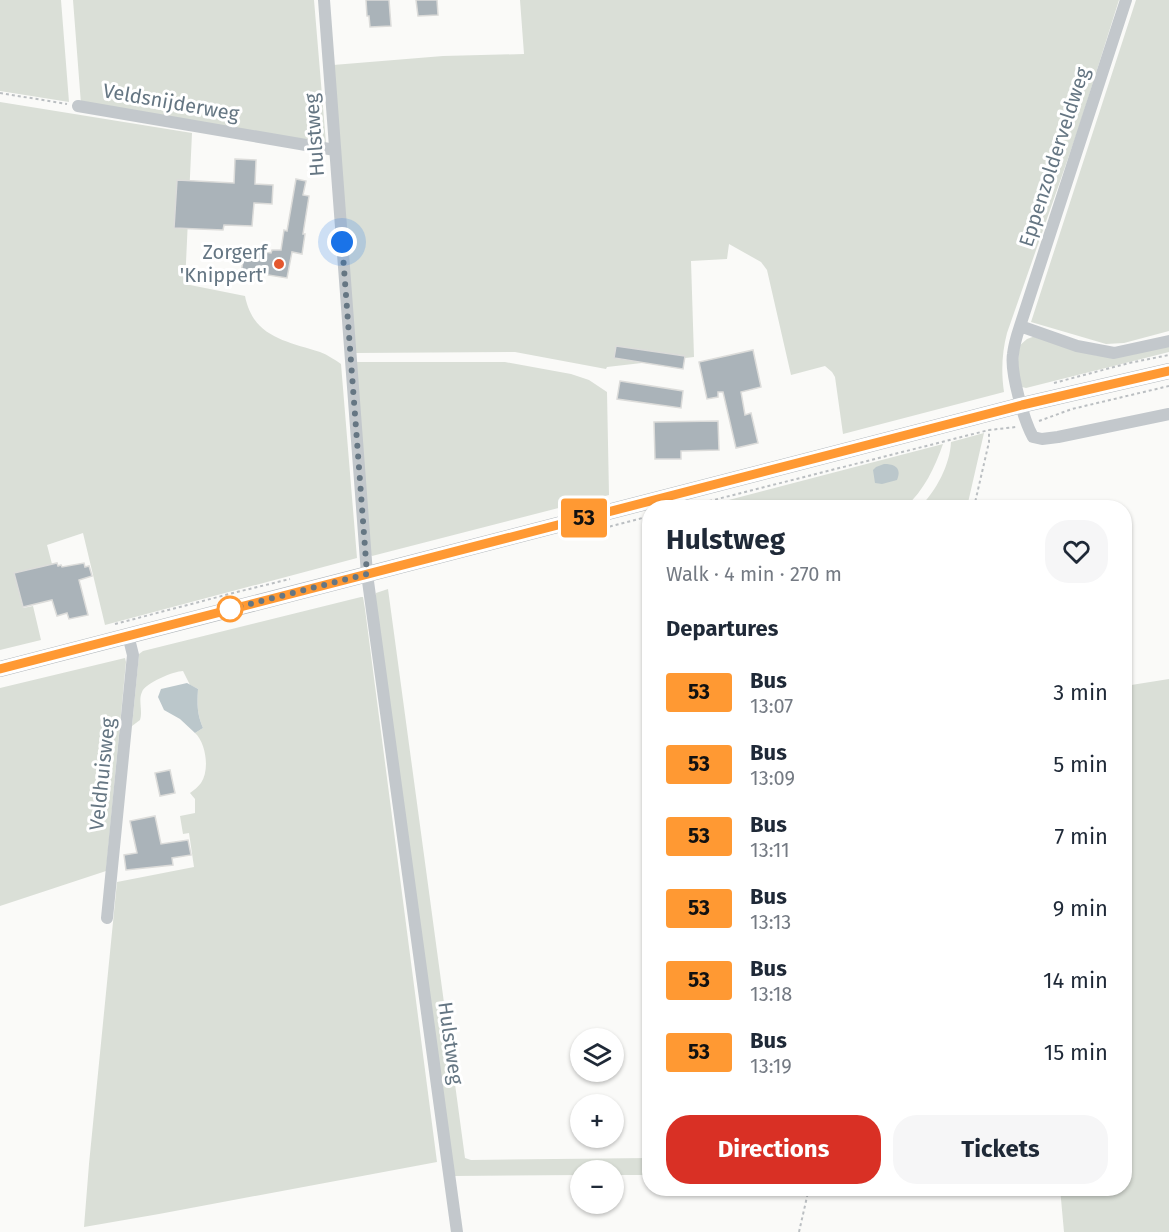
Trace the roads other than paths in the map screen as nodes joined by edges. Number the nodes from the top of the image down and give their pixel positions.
1 (324, 0) edge
2 (1125, 0) edge
3 (78, 106) road end
4 (335, 150) junction
5 (1020, 326) junction
6 (1169, 341) edge
7 (1169, 371) edge
8 (1022, 405) junction
9 (1169, 414) edge
10 (654, 500) edge
11 (642, 503) edge
12 (367, 574) junction
13 (128, 635) junction
14 (0, 669) edge
15 (107, 918) dead end
16 (457, 1232) edge

1 - 4 street, Hulstweg
2 - 5 street, Eppenzolderveldweg
3 - 4 street, Veldsnijderweg
4 - 12 street, Hulstweg
5 - 6 street
5 - 8 street, Eppenzolderveldweg
7 - 8 main road
8 - 9 street, Eppenzolderveldweg
8 - 10 main road
11 - 12 main road
12 - 13 main road
12 - 16 street, Hulstweg
13 - 14 main road
13 - 15 street, Veldhuisweg

